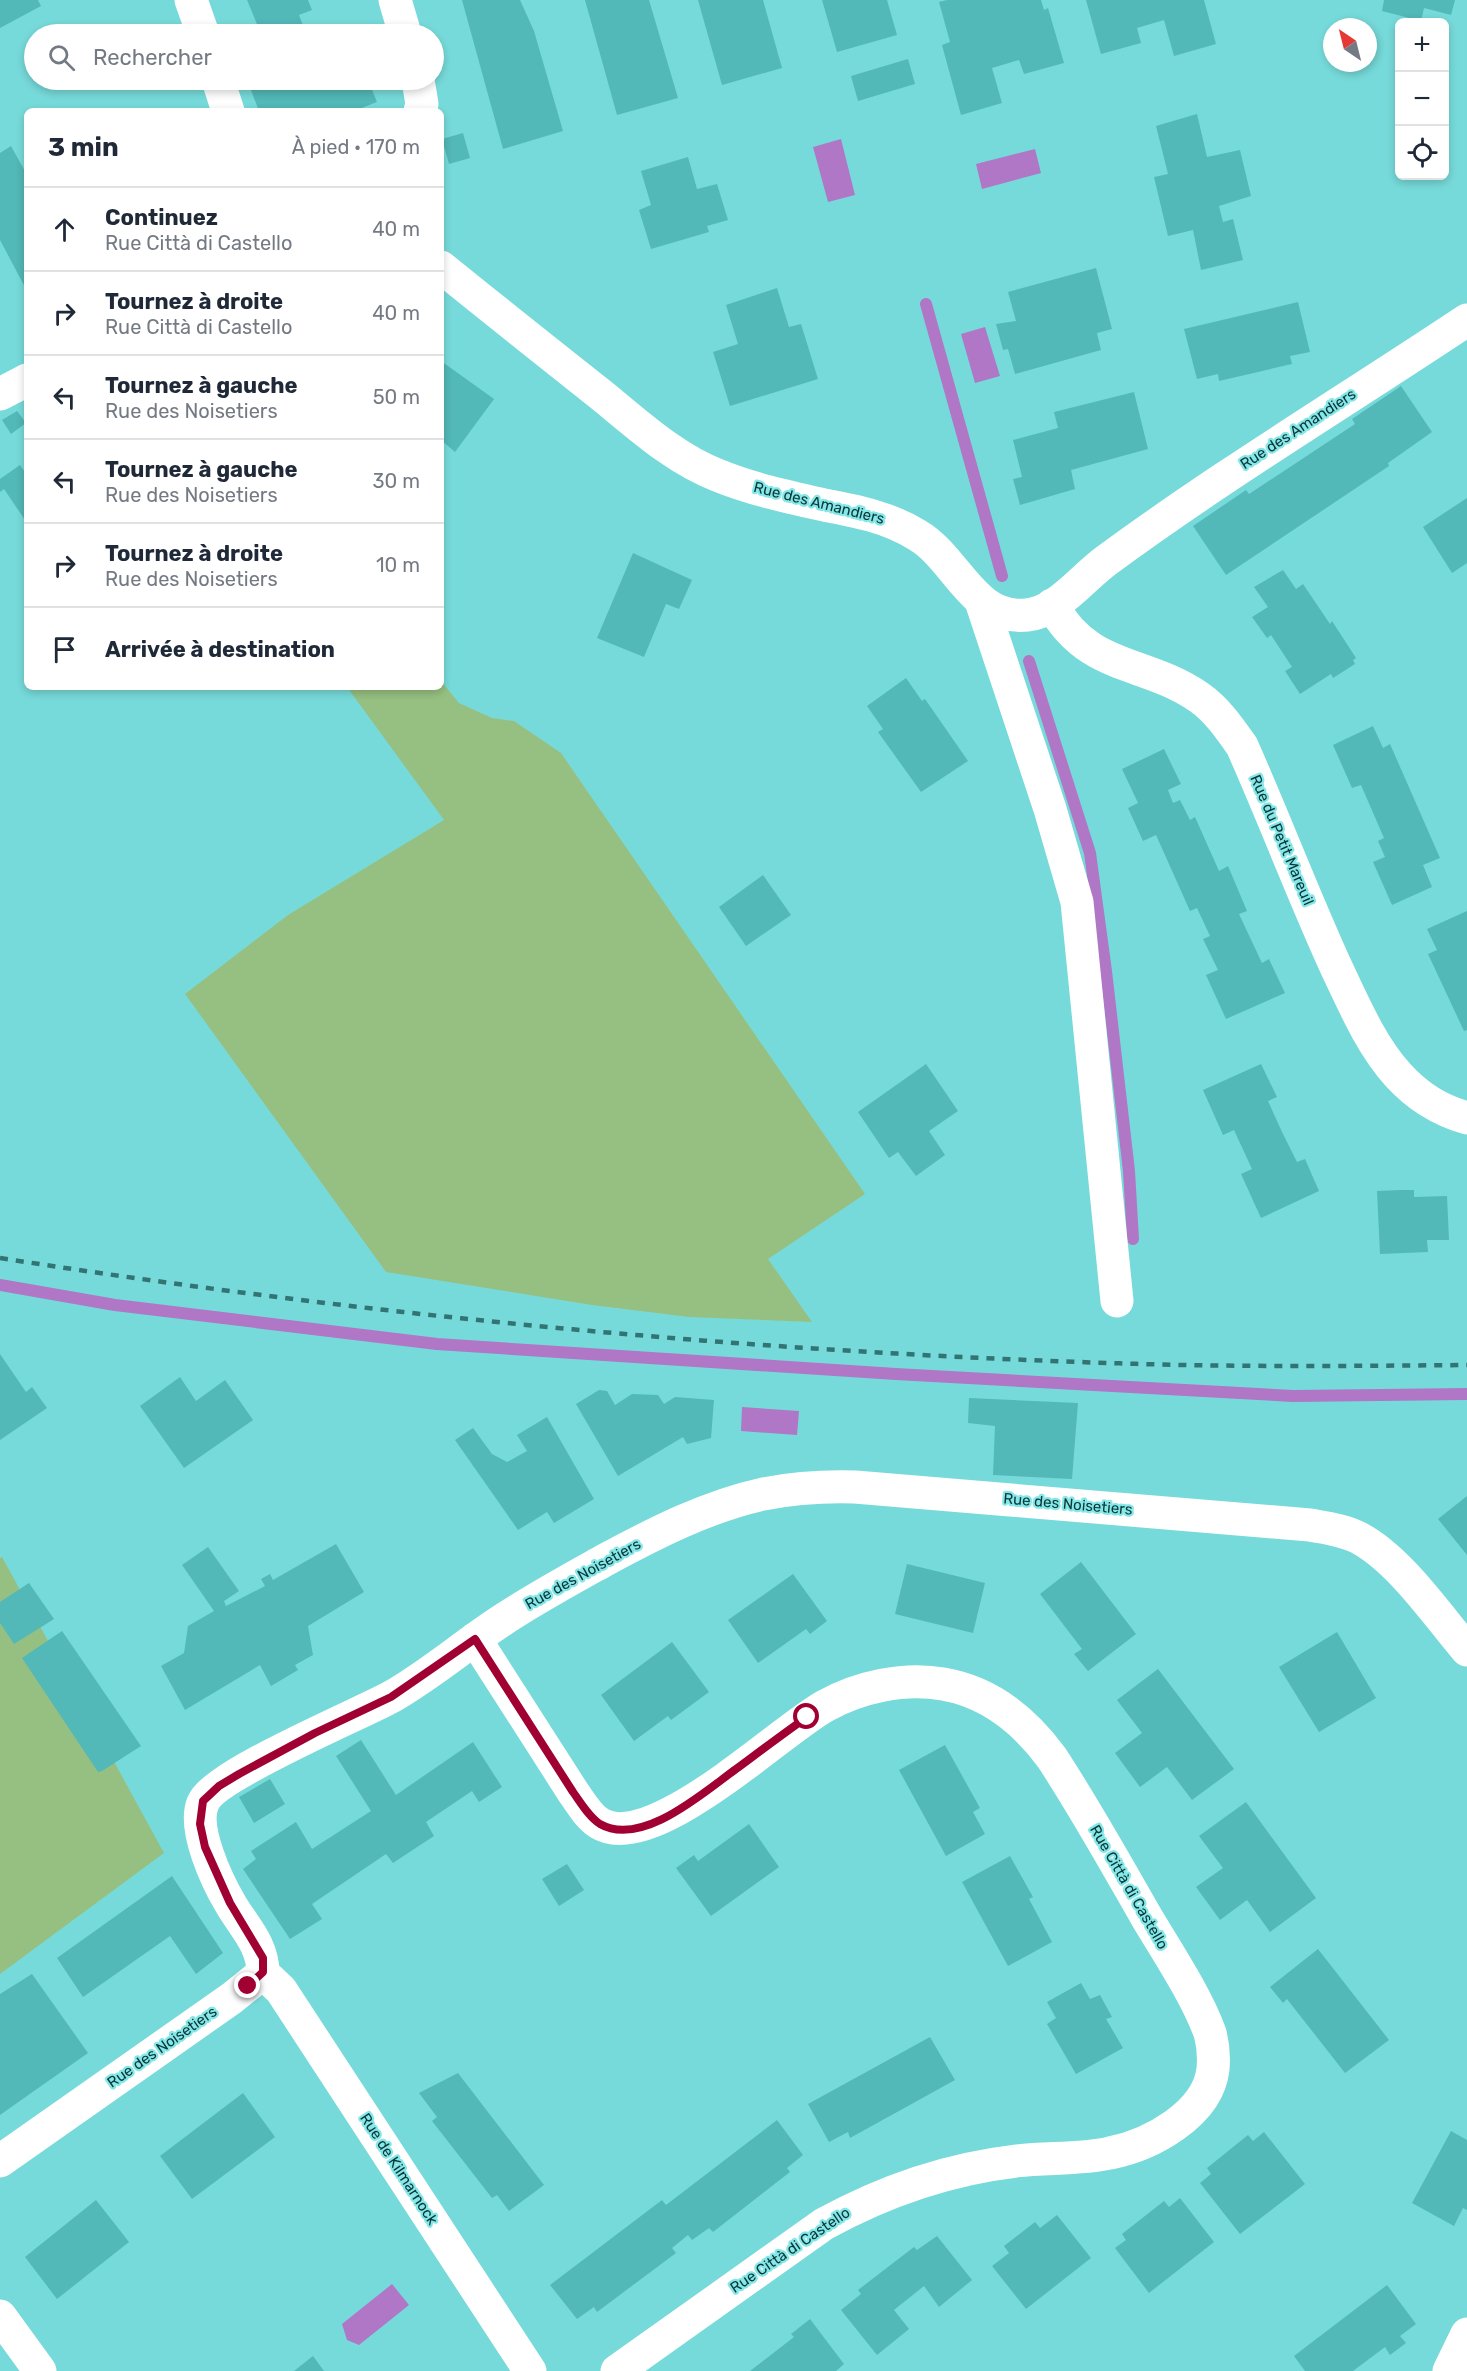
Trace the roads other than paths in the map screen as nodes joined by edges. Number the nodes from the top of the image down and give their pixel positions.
1 (191, 0) edge
2 (395, 0) edge
3 (199, 24) edge
4 (402, 24) edge
5 (221, 90) edge
6 (420, 90) edge
7 (227, 108) edge
8 (421, 108) edge
9 (444, 269) edge
10 (1467, 320) edge
11 (24, 382) edge
12 (0, 394) edge
13 (982, 604) junction
14 (1052, 605) junction
15 (1467, 1118) edge
16 (1117, 1301) dead end
17 (475, 1639) junction
18 (1467, 1650) edge
19 (263, 1972) junction
20 (0, 2161) edge
21 (0, 2316) edge
22 (1467, 2334) edge
23 (40, 2371) edge
24 (530, 2371) edge
25 (617, 2371) edge
26 (1449, 2371) edge

1 - 3 street
2 - 4 street
5 - 7 street
6 - 8 street
9 - 13 street, Rue des Amandiers
10 - 14 street, Rue des Amandiers
11 - 12 street
13 - 14 street, Rue des Amandiers
13 - 16 street
14 - 15 street, Rue du Petit Mareuil
17 - 18 street, Rue des Noisetiers
17 - 19 street, Rue des Noisetiers
17 - 25 street, Rue Città di Castello
19 - 20 street, Rue des Noisetiers
19 - 24 street, Rue de Kilmarnock
21 - 23 street
22 - 26 street

